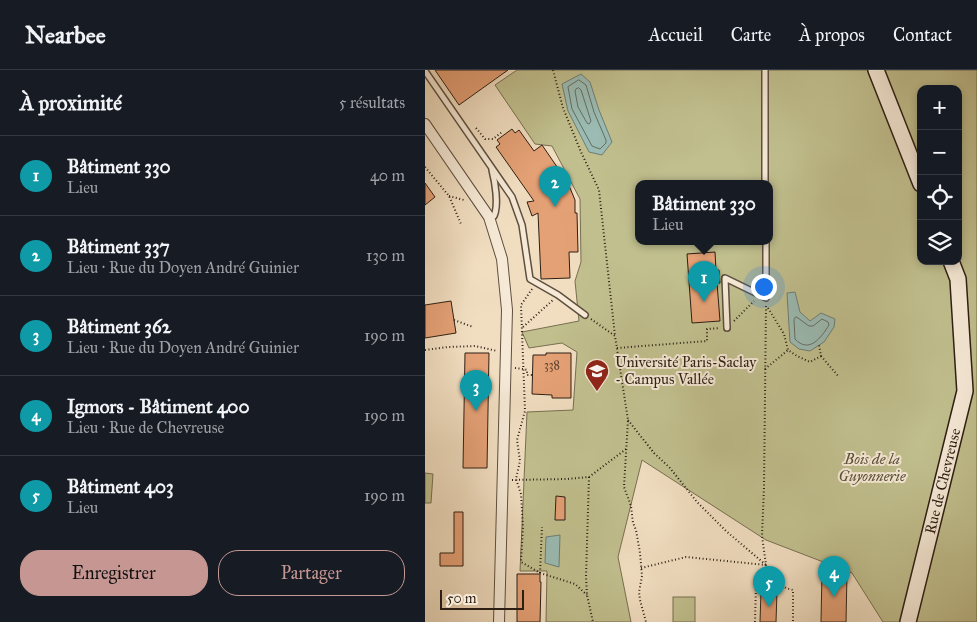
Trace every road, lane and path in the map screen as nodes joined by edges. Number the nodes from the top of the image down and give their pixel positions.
1 (553, 70) edge
2 (765, 70) edge
3 (876, 70) edge
4 (425, 71) edge
5 (425, 124) edge
6 (474, 127) dead end
7 (502, 132) dead end
8 (425, 167) edge
9 (491, 168) junction
10 (917, 175) edge
11 (765, 180) edge
12 (449, 196) junction
13 (465, 201) dead end
14 (489, 217) junction
15 (461, 224) dead end
16 (766, 245) edge
17 (952, 265) edge
18 (536, 283) junction
19 (760, 294) junction
20 (558, 295) junction
21 (766, 298) junction
22 (766, 306) junction
23 (585, 315) joint
24 (454, 320) dead end
25 (473, 327) dead end
26 (521, 328) junction
27 (727, 328) junction
28 (615, 336) junction
29 (819, 345) dead end
30 (617, 348) junction
31 (425, 350) edge
32 (788, 350) junction
33 (501, 352) dead end
34 (821, 356) junction
35 (514, 368) dead end
36 (523, 368) junction
37 (765, 369) junction
38 (533, 375) dead end
39 (839, 377) dead end
40 (628, 420) junction
41 (626, 449) junction
42 (589, 477) junction
43 (516, 479) junction
44 (503, 481) junction
45 (542, 527) dead end
46 (766, 565) junction
47 (641, 568) junction
48 (540, 573) junction
49 (777, 582) junction
50 (587, 595) junction
51 (499, 622) edge
52 (593, 622) edge
53 (646, 622) edge
54 (755, 622) edge
55 (793, 622) edge
56 (908, 622) edge

1 - 28 path
2 - 11 lane
3 - 10 street
4 - 9 lane
5 - 14 street
6 - 7 path
8 - 12 path
9 - 14 lane
9 - 18 lane
12 - 13 path
12 - 15 path
14 - 44 street
16 - 21 lane
17 - 56 street, Rue de Chevreuse
18 - 20 lane
18 - 26 path
19 - 21 lane
19 - 27 path
19 - 27 lane
20 - 23 lane
20 - 26 path
21 - 22 path
22 - 32 path
22 - 37 path
23 - 28 path
24 - 25 path
26 - 36 path
27 - 30 path
28 - 30 path
29 - 34 path
30 - 40 path
31 - 33 path
32 - 34 path
32 - 37 path
34 - 39 path
35 - 36 path
36 - 38 path
36 - 43 path
37 - 46 path
40 - 41 path
40 - 46 path
41 - 42 path
41 - 47 path
42 - 43 path
42 - 50 path
43 - 44 path
43 - 48 path
44 - 51 street
45 - 48 path
46 - 47 path
46 - 49 path
47 - 53 path
48 - 50 path
49 - 54 path
49 - 55 path
50 - 52 path

